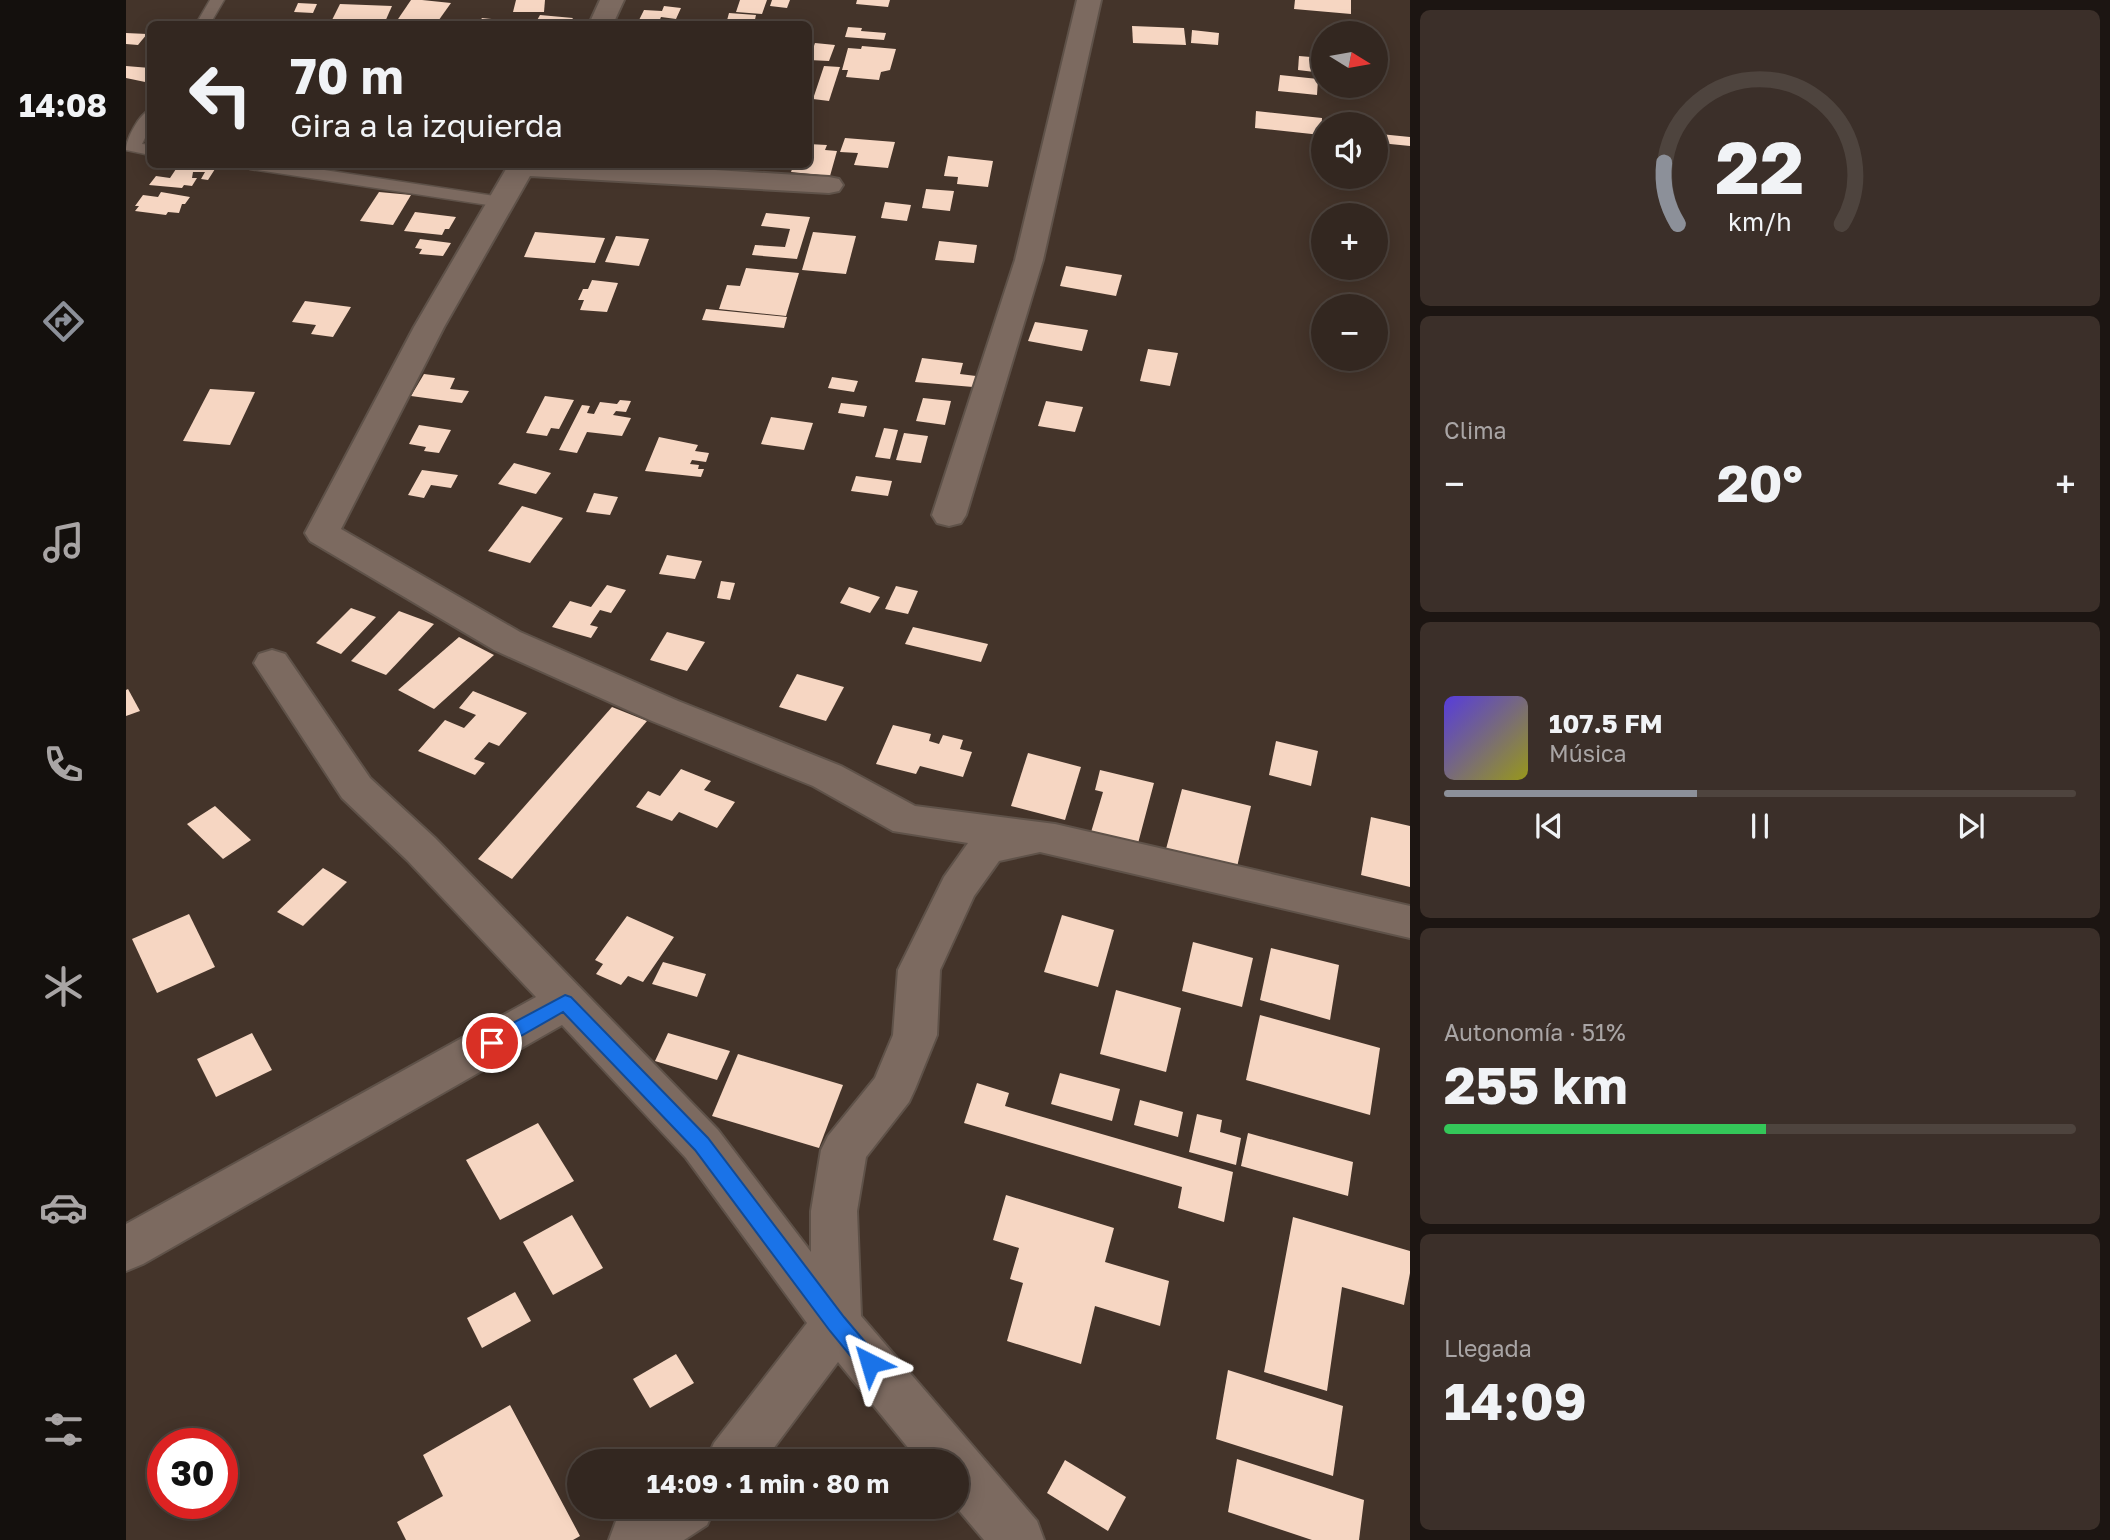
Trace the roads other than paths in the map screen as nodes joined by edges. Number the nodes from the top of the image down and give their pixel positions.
1 (217, 0) edge
2 (611, 0) edge
3 (1089, 0) edge
4 (205, 21) edge
5 (602, 21) edge
6 (147, 120) edge
7 (147, 150) edge
8 (276, 168) edge
9 (521, 168) edge
10 (554, 168) edge
11 (829, 185) dead end
12 (501, 202) junction
13 (949, 515) dead end
14 (272, 663) dead end
15 (1055, 839) junction
16 (1410, 922) edge
17 (565, 1002) junction
18 (126, 1249) edge
19 (837, 1324) junction
20 (741, 1449) edge
21 (942, 1449) edge
22 (969, 1482) edge
23 (669, 1519) edge
24 (635, 1540) edge
25 (1018, 1540) edge

1 - 4 lane
2 - 5 street
3 - 13 street
6 - 7 lane
8 - 12 lane
9 - 12 street
10 - 11 street
12 - 15 street
14 - 17 street
15 - 16 street
15 - 19 street
17 - 18 street
17 - 19 street
19 - 20 street
19 - 21 street
22 - 25 street
23 - 24 street

